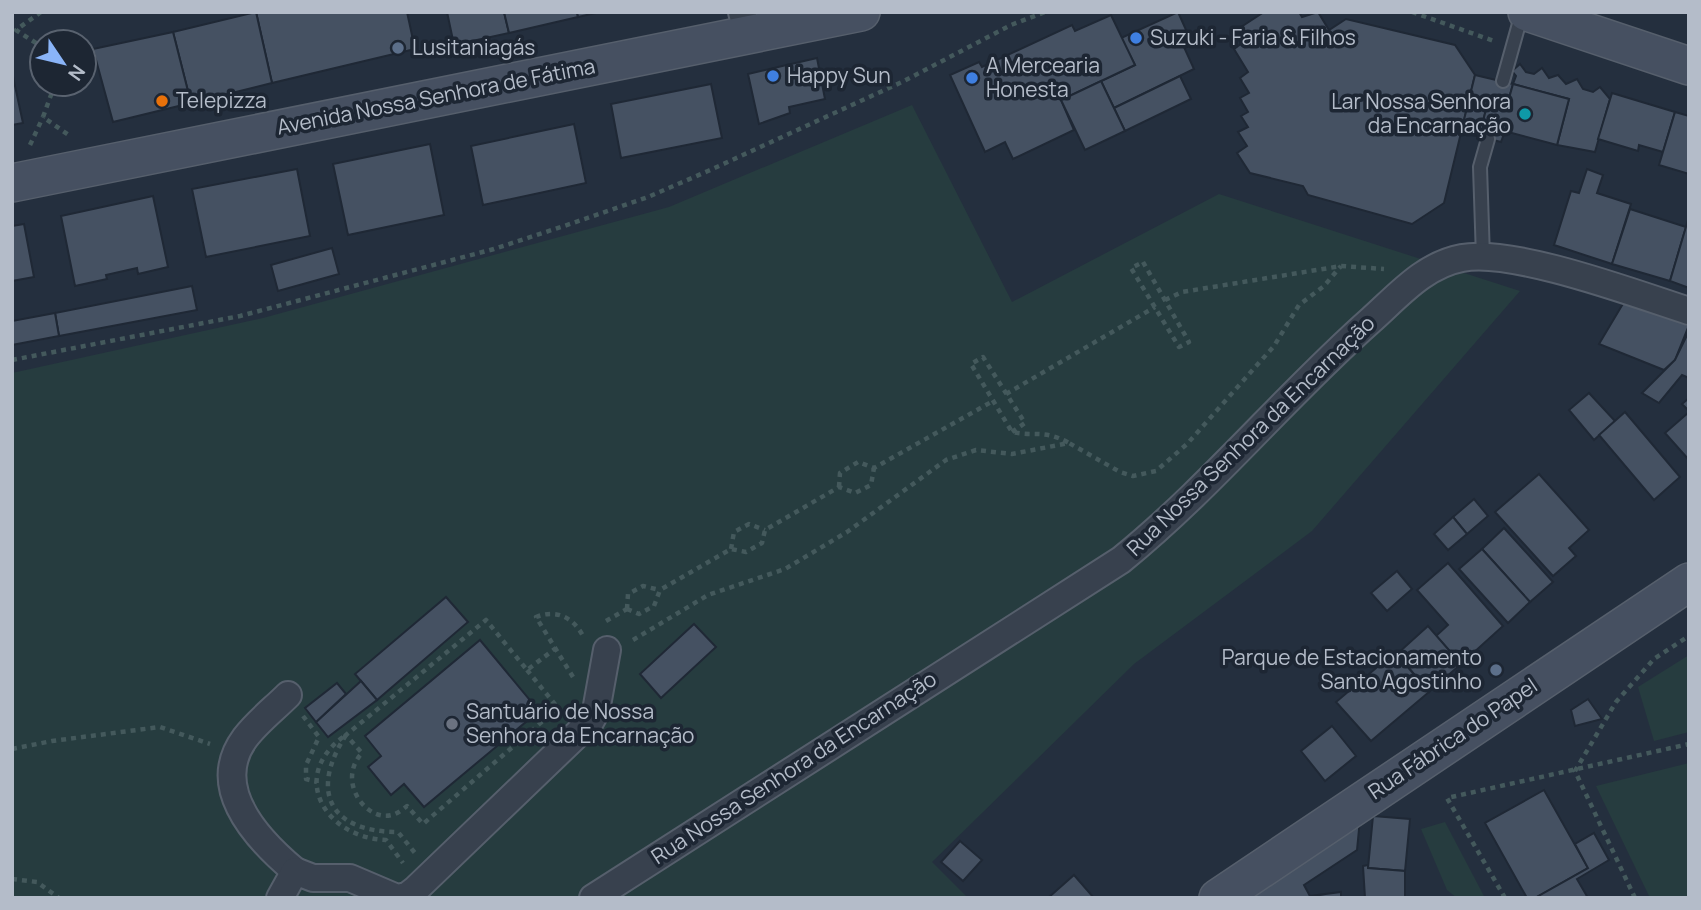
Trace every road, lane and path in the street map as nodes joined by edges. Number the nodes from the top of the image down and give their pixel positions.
1 (41, 12) edge
2 (861, 12) edge
3 (1045, 12) edge
4 (1525, 12) edge
5 (745, 24) edge
6 (28, 38) edge
7 (1689, 66) edge
8 (1503, 81) dead end
9 (50, 98) edge
10 (1488, 139) dead end
11 (109, 163) junction
12 (12, 183) edge
13 (1483, 257) junction
14 (1342, 266) junction
15 (1383, 269) dead end
16 (1166, 300) junction
17 (1155, 307) junction
18 (1689, 311) edge
19 (12, 359) edge
20 (1006, 394) junction
21 (993, 401) junction
22 (1012, 432) junction
23 (1069, 443) junction
24 (874, 468) junction
25 (839, 487) junction
26 (765, 530) junction
27 (731, 550) junction
28 (1689, 582) edge
29 (660, 590) junction
30 (627, 609) junction
31 (607, 620) dead end
32 (1689, 636) edge
33 (605, 646) junction
34 (556, 648) junction
35 (580, 665) dead end
36 (527, 670) junction
37 (288, 695) dead end
38 (346, 735) junction
39 (319, 737) dead end
40 (1689, 744) edge
41 (12, 750) edge
42 (237, 753) junction
43 (1574, 771) junction
44 (317, 782) junction
45 (386, 840) dead end
46 (426, 847) dead end
47 (295, 871) junction
48 (12, 879) edge
49 (59, 898) edge
50 (280, 898) edge
51 (593, 898) edge
52 (1218, 898) edge
53 (1505, 898) edge
54 (1635, 898) edge

1 - 6 path
2 - 5 main road, Avenida Nossa Senhora de Fátima
3 - 19 path
4 - 7 main road
4 - 8 lane
5 - 11 main road, Avenida Nossa Senhora de Fátima
9 - 11 path
10 - 13 lane
11 - 12 main road, Avenida Nossa Senhora de Fátima
13 - 18 street, Rua Nossa Senhora da Encarnação
13 - 51 street, Rua Nossa Senhora da Encarnação
14 - 15 path
14 - 16 path
14 - 23 path
16 - 17 path
16 - 17 path
17 - 20 path
20 - 21 path
20 - 22 path
21 - 22 path
21 - 24 path
22 - 23 path
23 - 33 path
24 - 25 path
24 - 25 path
25 - 26 path
26 - 27 path
26 - 27 path
27 - 29 path
28 - 52 main road, Rua Fábrica do Papel
29 - 30 path
29 - 30 path
30 - 31 path
32 - 43 path
33 - 34 path
33 - 47 street
34 - 35 path
34 - 36 path
36 - 38 path
36 - 38 path
37 - 42 street
38 - 44 path
38 - 46 path
39 - 44 path
40 - 43 path
41 - 42 path
42 - 47 street
43 - 53 path
43 - 54 path
44 - 45 path
47 - 50 street
48 - 49 path

